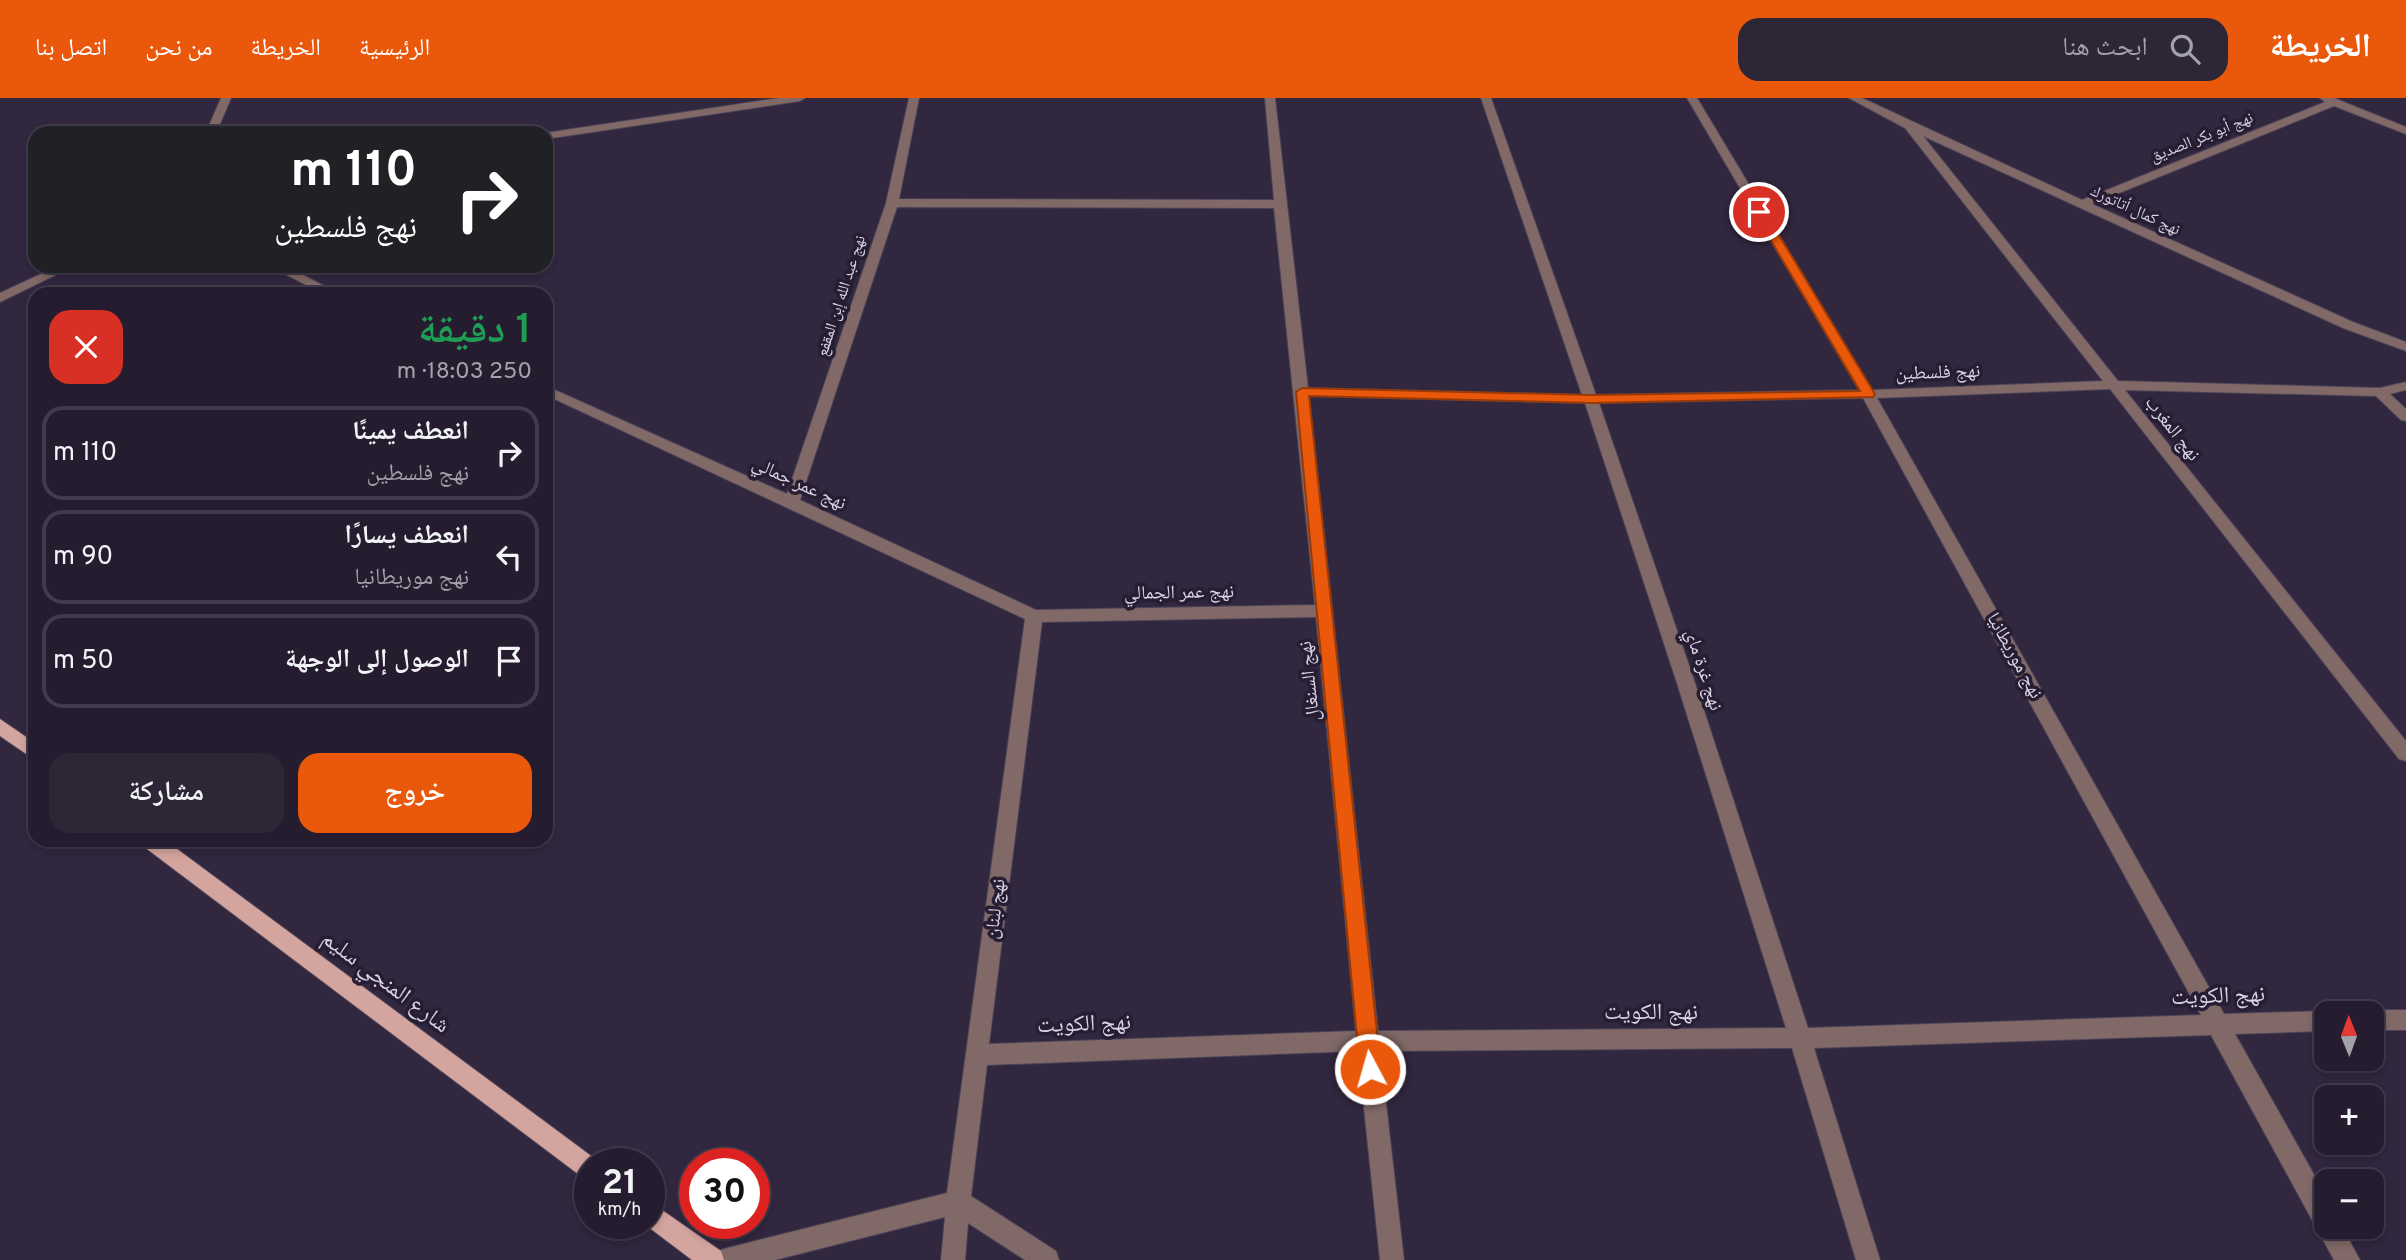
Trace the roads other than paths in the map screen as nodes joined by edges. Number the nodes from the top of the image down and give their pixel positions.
1 (226, 98) edge
2 (800, 98) edge
3 (915, 98) edge
4 (1269, 98) edge
5 (1486, 98) edge
6 (1692, 98) edge
7 (1854, 98) edge
8 (2329, 100) edge
9 (214, 126) edge
10 (1909, 126) junction
11 (2406, 131) edge
12 (553, 135) edge
13 (892, 203) junction
14 (1278, 204) junction
15 (2082, 204) junction
16 (53, 273) edge
17 (290, 273) edge
18 (319, 287) edge
19 (0, 298) edge
20 (2406, 347) edge
21 (2112, 385) junction
22 (2406, 386) edge
23 (1302, 392) junction
24 (2380, 392) junction
25 (553, 393) edge
26 (1868, 394) junction
27 (1592, 399) junction
28 (2406, 417) edge
29 (792, 502) junction
30 (1325, 611) junction
31 (1034, 616) junction
32 (0, 726) edge
33 (28, 748) edge
34 (2406, 754) edge
35 (159, 847) edge
36 (2384, 1020) edge
37 (2406, 1020) edge
38 (2314, 1021) edge
39 (2219, 1023) junction
40 (1802, 1038) junction
41 (1367, 1041) junction
42 (977, 1055) junction
43 (574, 1157) edge
44 (2314, 1198) edge
45 (958, 1202) junction
46 (665, 1225) edge
47 (2336, 1239) edge
48 (712, 1260) edge
49 (727, 1260) edge
50 (953, 1260) edge
51 (1047, 1260) edge
52 (1392, 1260) edge
53 (1868, 1260) edge
54 (2347, 1260) edge

1 - 9 street
2 - 12 street
3 - 13 street, نهج عبد الله إبن المقفع
4 - 14 street, نهج السنغال
5 - 27 street, نهج غرة ماي
6 - 26 street, نهج موريطانيا
7 - 10 street, نهج كمال أتاتورك
8 - 11 street
8 - 15 street, نهج أبو بكر الصديق
10 - 15 street, نهج كمال أتاتورك
10 - 21 street, نهج المغرب
13 - 14 street
13 - 29 street, نهج عبد الله إبن المقفع
14 - 23 street, نهج السنغال
15 - 20 street, نهج كمال أتاتورك
16 - 19 street
17 - 18 street
21 - 24 street, نهج فلسطين
21 - 26 street, نهج فلسطين
21 - 34 street, نهج المغرب
22 - 24 street, نهج فلسطين
23 - 27 street, نهج فلسطين
23 - 30 street, نهج السنغال
24 - 28 street
25 - 29 street, نهج عمر جمالي
26 - 27 street, نهج فلسطين
26 - 39 street, نهج موريطانيا
27 - 40 street, نهج غرة ماي
29 - 31 street, نهج عمر جمالي
30 - 31 street, نهج عمر الجمالي
30 - 41 street, نهج السنغال
31 - 42 street, نهج لبنان
32 - 33 main road
35 - 43 main road, شارع المنجي سليم
36 - 37 street
38 - 39 street, نهج الكويت
39 - 40 street, نهج الكويت
39 - 44 street, نهج موريطانيا
40 - 41 street, نهج الكويت
40 - 53 street, نهج غرة ماي
41 - 42 street, نهج الكويت
41 - 52 street, نهج السنغال
42 - 45 street, نهج لبنان
45 - 49 street
45 - 50 street, نهج لبنان
45 - 51 street
46 - 48 main road
47 - 54 street

